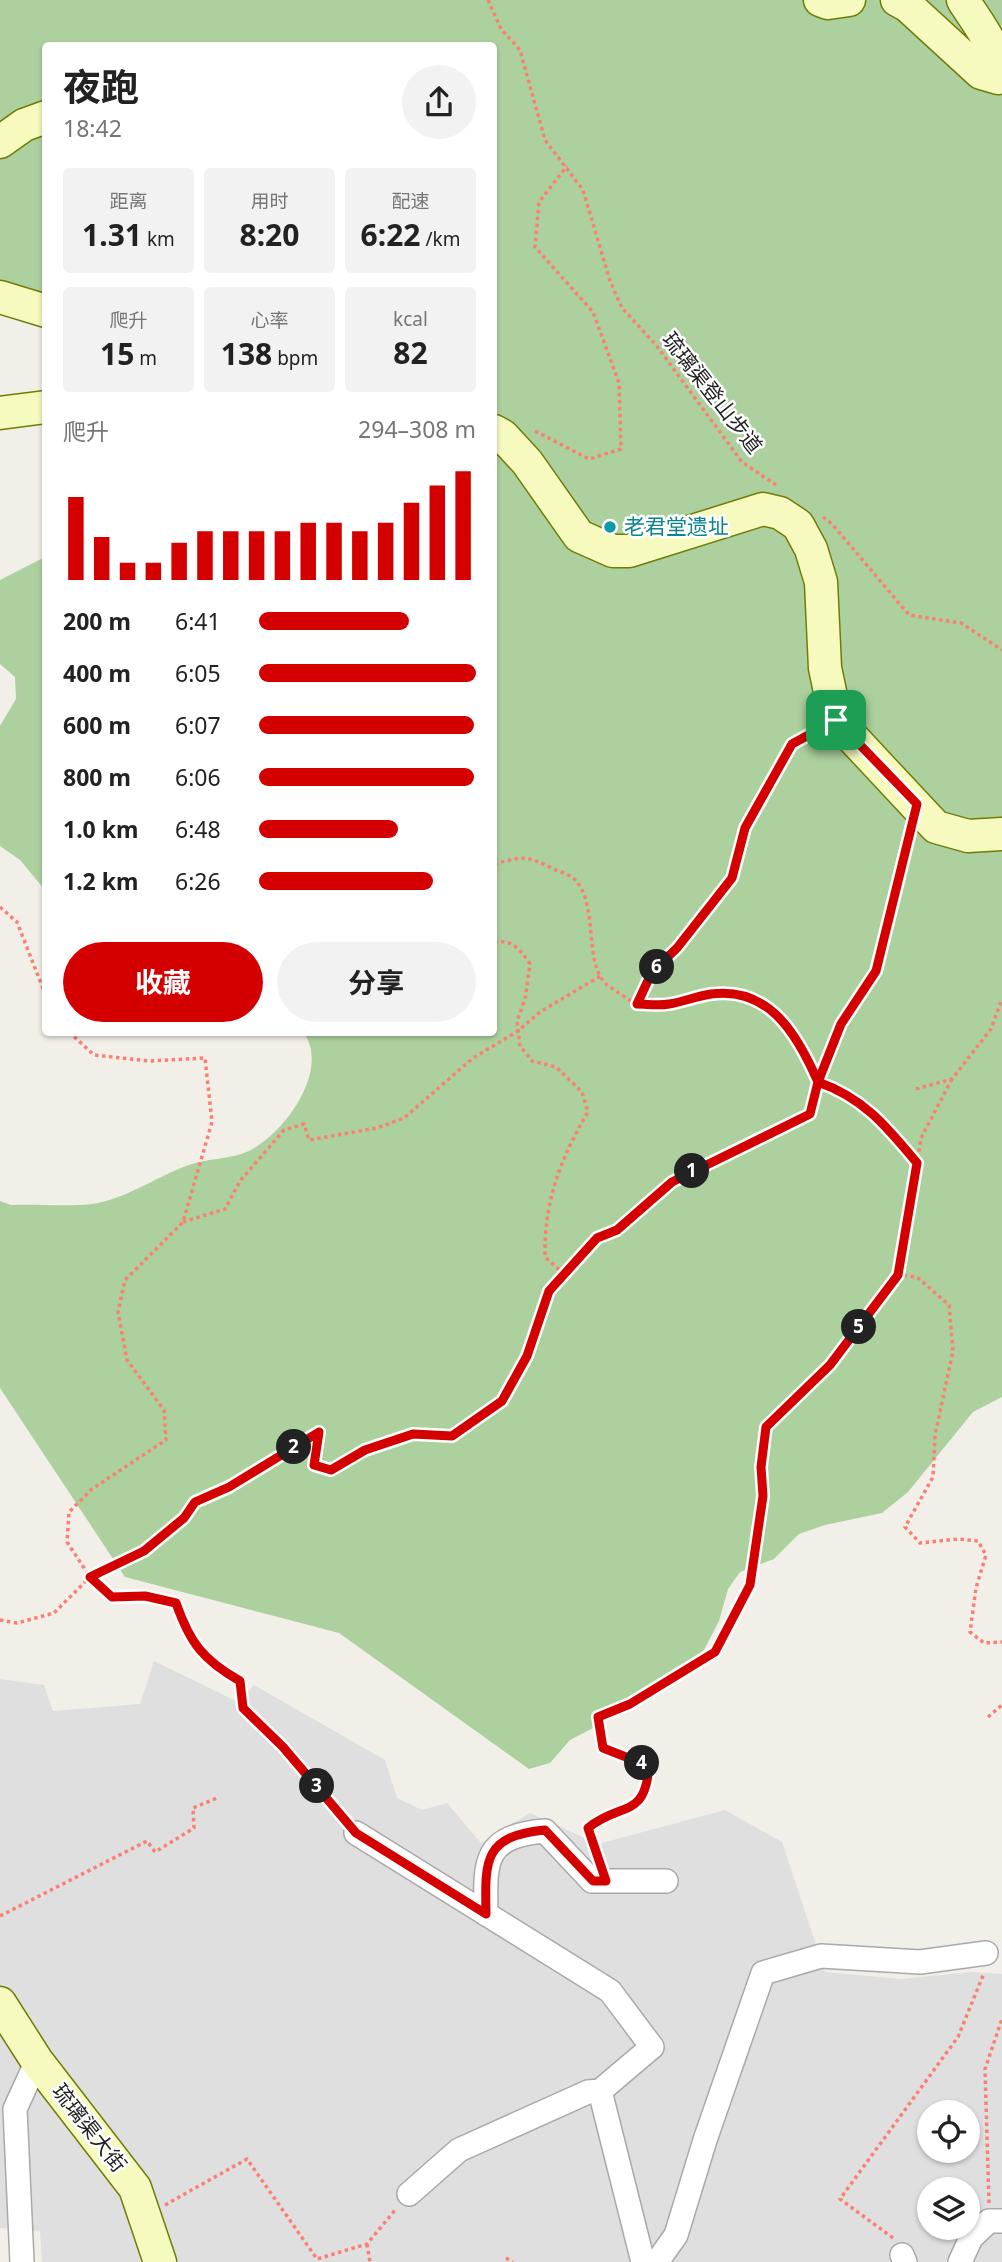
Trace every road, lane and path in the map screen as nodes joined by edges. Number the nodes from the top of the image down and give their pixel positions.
1 (488, 0) edge
2 (820, 0) edge
3 (849, 0) edge
4 (897, 0) edge
5 (962, 0) edge
6 (42, 118) edge
7 (0, 142) edge
8 (567, 166) junction
9 (0, 298) edge
10 (42, 310) edge
11 (42, 408) edge
12 (0, 413) edge
13 (531, 429) dead end
14 (497, 433) edge
15 (776, 485) dead end
16 (822, 517) dead end
17 (1002, 650) edge
18 (836, 720) junction
19 (917, 804) junction
20 (1002, 834) edge
21 (497, 863) edge
22 (0, 907) edge
23 (497, 942) edge
24 (602, 975) junction
25 (42, 986) edge
26 (1002, 999) edge
27 (637, 1004) junction
28 (518, 1031) junction
29 (73, 1036) edge
30 (952, 1079) junction
31 (818, 1082) junction
32 (916, 1089) dead end
33 (917, 1163) junction
34 (183, 1222) junction
35 (564, 1274) junction
36 (898, 1275) junction
37 (90, 1577) junction
38 (0, 1620) edge
39 (1002, 1642) edge
40 (1002, 1705) edge
41 (988, 1717) dead end
42 (217, 1798) dead end
43 (356, 1833) joint
44 (606, 1881) junction
45 (666, 1881) dead end
46 (486, 1914) junction
47 (0, 1916) edge
48 (986, 1954) joint
49 (0, 2003) edge
50 (1002, 2019) edge
51 (37, 2061) junction
52 (600, 2091) junction
53 (409, 2194) joint
54 (145, 2217) junction
55 (996, 2221) edge
56 (367, 2244) junction
57 (506, 2258) dead end
58 (903, 2259) edge
59 (22, 2262) edge
60 (160, 2262) edge
61 (370, 2262) edge
62 (513, 2262) edge
63 (643, 2262) edge
64 (657, 2262) edge
65 (960, 2262) edge

1 - 8 path, 琉璃渠登山步道
2 - 3 street
4 - 5 street
6 - 7 street
8 - 13 path
8 - 15 path, 琉璃渠登山步道
9 - 10 street
11 - 12 street
14 - 18 street
16 - 17 path
18 - 19 street
18 - 27 path
19 - 20 street
19 - 31 path
21 - 24 path
22 - 25 path
23 - 28 path
24 - 27 path
24 - 28 path
26 - 30 path
27 - 31 path
28 - 34 path
28 - 35 path
29 - 34 path
30 - 32 path
30 - 33 path
31 - 33 path
31 - 35 path
33 - 36 path
34 - 37 path
35 - 37 path
36 - 39 path
36 - 44 path
37 - 38 path
37 - 43 path
40 - 41 path
42 - 47 path
43 - 46 street
44 - 45 street
44 - 46 street
46 - 52 street
48 - 58 path
48 - 64 street
49 - 51 street, 琉璃渠大街
50 - 55 path
51 - 54 street, 琉璃渠大街
51 - 59 street
52 - 53 street
52 - 63 street
53 - 56 path
54 - 56 path
54 - 60 street, 琉璃渠大街
55 - 65 street
56 - 61 path
57 - 62 path

